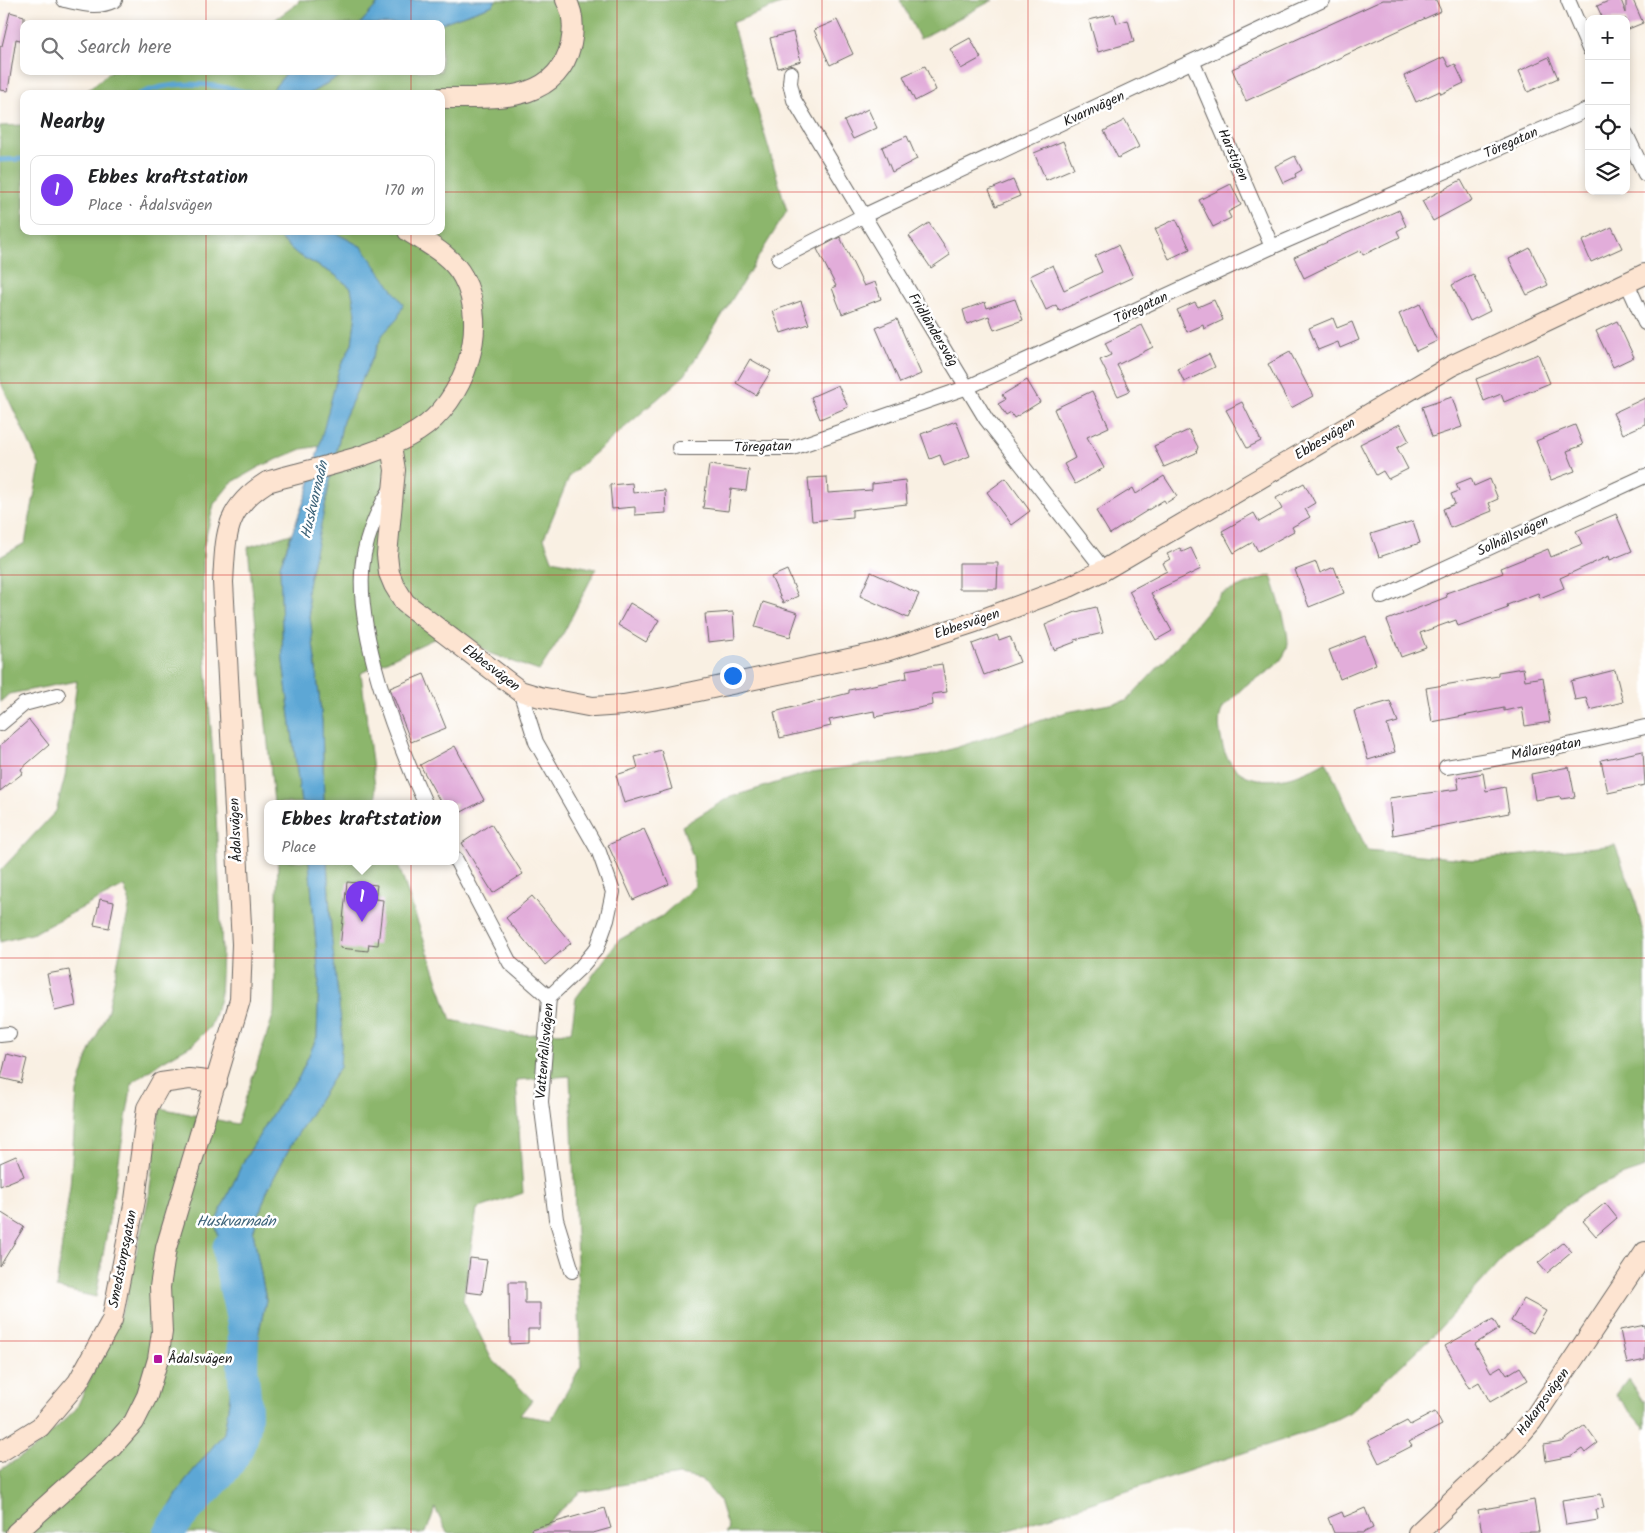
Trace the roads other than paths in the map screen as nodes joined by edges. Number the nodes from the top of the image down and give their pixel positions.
1 (64, 0) edge
2 (116, 0) edge
3 (566, 0) edge
4 (1323, 0) edge
5 (1568, 0) edge
6 (1585, 40) edge
7 (1192, 63) junction
8 (791, 73) dead end
9 (445, 98) edge
10 (1585, 111) edge
11 (1630, 142) edge
12 (1645, 174) edge
13 (863, 216) junction
14 (414, 235) edge
15 (1272, 247) junction
16 (779, 259) dead end
17 (1645, 274) edge
18 (1627, 283) junction
19 (1645, 323) edge
20 (968, 387) junction
21 (678, 448) dead end
22 (381, 449) junction
23 (1645, 476) edge
24 (394, 482) junction
25 (1104, 570) junction
26 (1382, 597) dead end
27 (520, 691) junction
28 (58, 695) dead end
29 (0, 724) edge
30 (1645, 727) edge
31 (1446, 767) dead end
32 (424, 800) edge
33 (459, 865) edge
34 (549, 997) junction
35 (217, 1082) junction
36 (1645, 1252) edge
37 (572, 1271) dead end
38 (0, 1452) edge
39 (16, 1533) edge
40 (1418, 1533) edge

1 - 2 street
3 - 9 street
4 - 7 street, Kvarnvägen
5 - 6 street
7 - 13 street, Kvarnvägen
7 - 15 street, Harstigen
8 - 13 street, Fridländersväg
10 - 15 street, Töregatan
11 - 12 street
13 - 16 street, Kvarnvägen
13 - 20 street, Fridländersväg
14 - 22 street, Ådalsvägen
15 - 20 street, Töregatan
17 - 18 street, Ebbesvägen
18 - 19 street
18 - 25 street, Ebbesvägen
20 - 21 street, Töregatan
20 - 25 street, Fridländersväg
22 - 24 street, Ebbesvägen
22 - 35 street, Ådalsvägen
23 - 26 street, Solhällsvägen
24 - 27 street, Ebbesvägen
24 - 32 street
25 - 27 street, Ebbesvägen
27 - 34 street, Vattenfallsvägen
28 - 29 street
30 - 31 street, Målaregatan
33 - 34 street
34 - 37 street, Vattenfallsvägen
35 - 38 street, Smedstorpsgatan
35 - 39 street, Ådalsvägen
36 - 40 street, Hakarpsvägen

